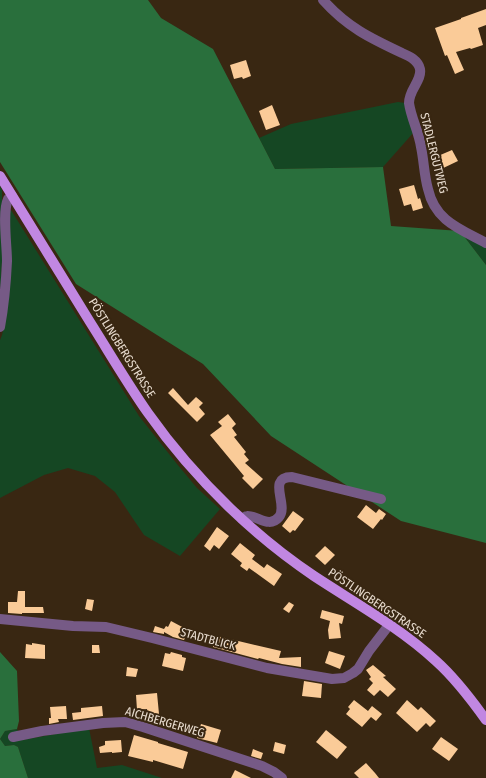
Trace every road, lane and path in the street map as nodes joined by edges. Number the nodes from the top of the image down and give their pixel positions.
1 (323, 0) edge
2 (0, 176) edge
3 (12, 196) junction
4 (486, 242) edge
5 (0, 326) edge
6 (381, 499) dead end
7 (242, 519) junction
8 (0, 619) edge
9 (388, 627) junction
10 (486, 720) edge
11 (13, 737) dead end
12 (282, 778) edge

1 - 4 street, STADLERGUTWEG
2 - 3 main road, PÖSTLINGBERGSTRASSE
3 - 5 street
3 - 7 main road, PÖSTLINGBERGSTRASSE
6 - 7 street
7 - 9 main road, PÖSTLINGBERGSTRASSE
8 - 9 street, STADTBLICK
9 - 10 main road, PÖSTLINGBERGSTRASSE
11 - 12 street, AICHBERGERWEG

